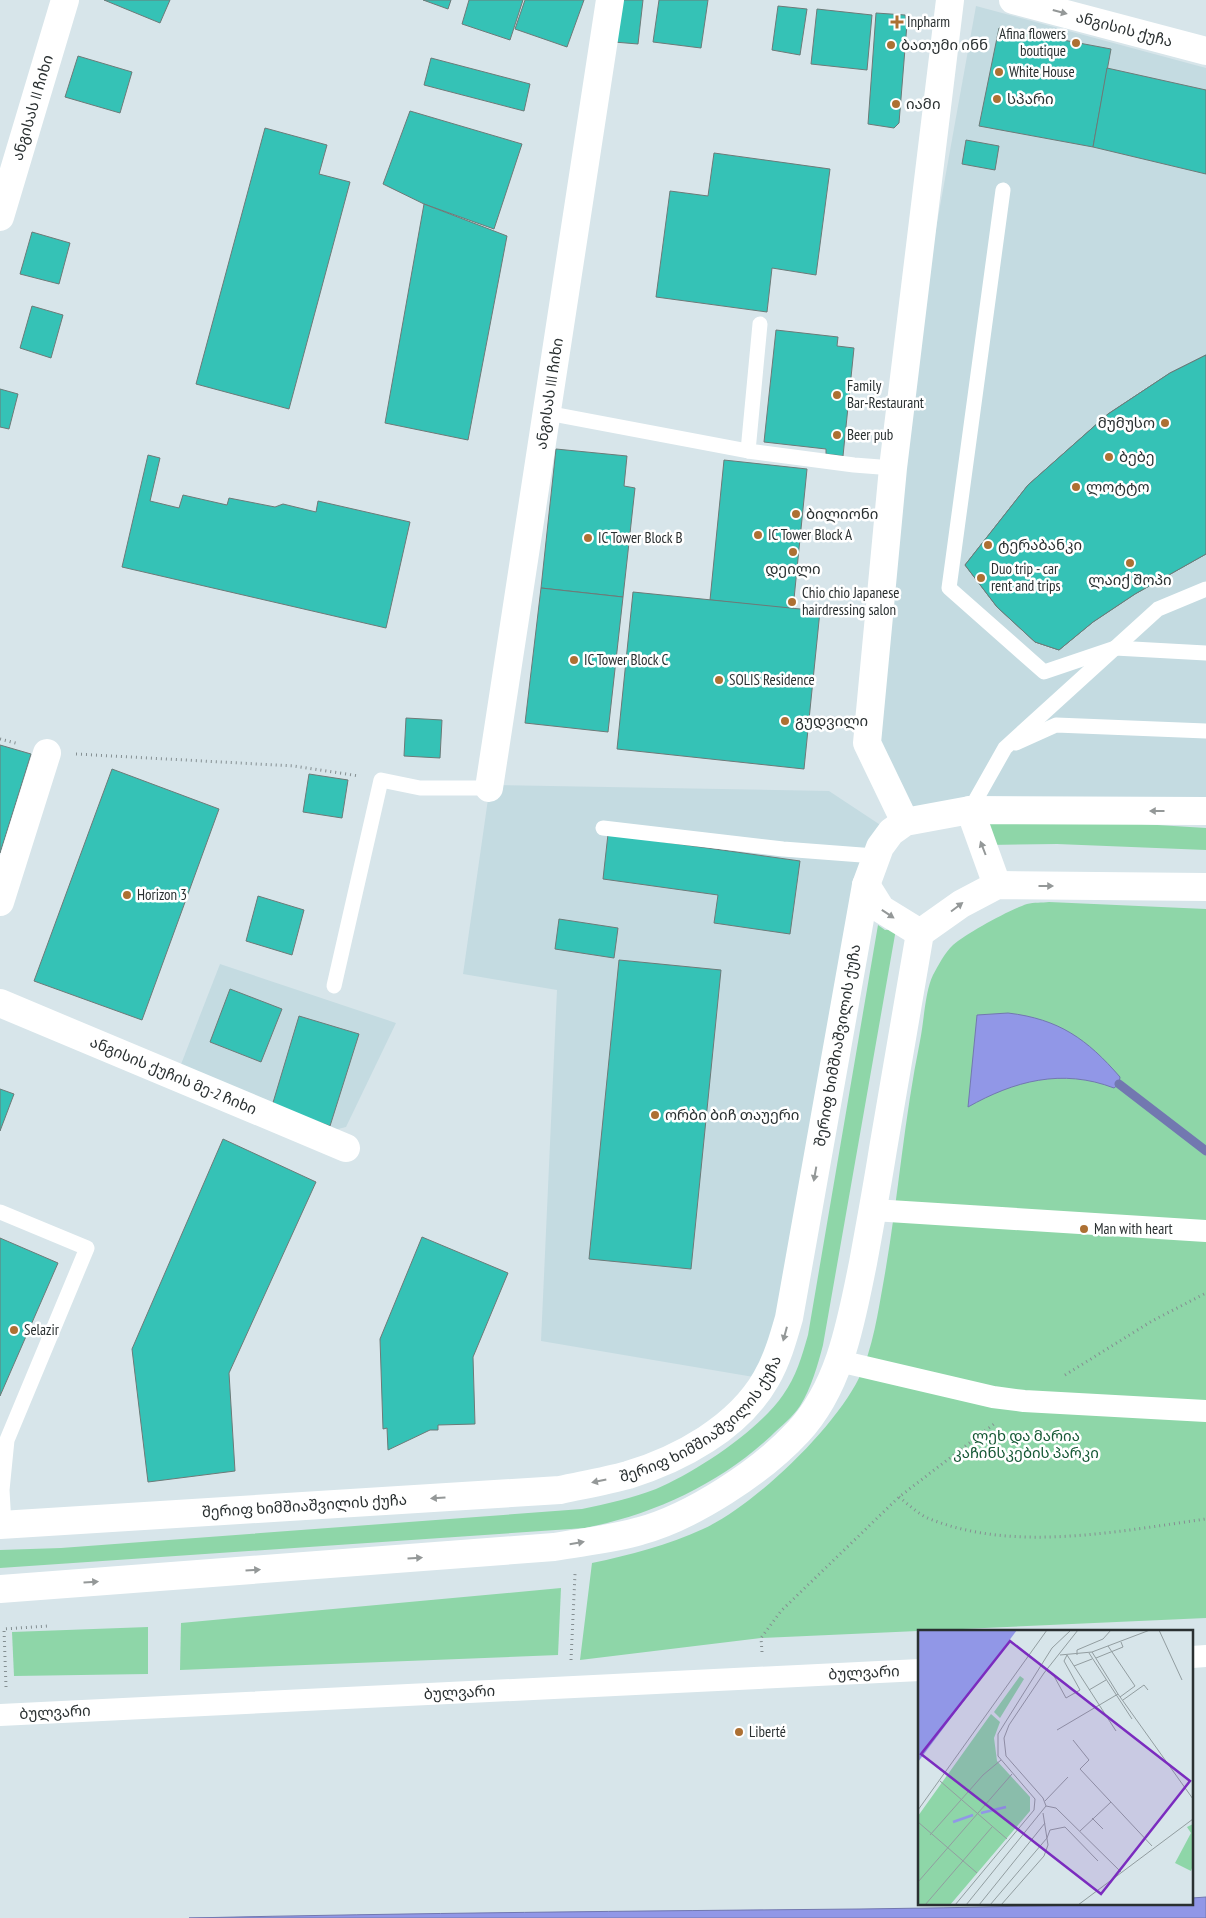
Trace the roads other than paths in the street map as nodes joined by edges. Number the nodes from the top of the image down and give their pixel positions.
1 (65, 0) edge
2 (610, 0) edge
3 (950, 0) edge
4 (1012, 0) edge
5 (1206, 51) edge
6 (1003, 190) dead end
7 (0, 217) edge
8 (760, 324) dead end
9 (547, 413) junction
10 (748, 451) junction
11 (893, 468) junction
12 (1206, 589) edge
13 (1115, 648) junction
14 (1206, 652) edge
15 (1206, 731) edge
16 (1004, 748) junction
17 (47, 753) road end
18 (488, 788) joint
19 (970, 810) junction
20 (1206, 811) edge
21 (905, 822) junction
22 (603, 828) dead end
23 (875, 856) junction
24 (866, 885) junction
25 (997, 885) junction
26 (1206, 887) edge
27 (0, 902) edge
28 (920, 933) junction
29 (334, 986) dead end
30 (0, 1003) edge
31 (346, 1148) dead end
32 (873, 1210) junction
33 (0, 1212) edge
34 (1206, 1231) edge
35 (839, 1361) junction
36 (1206, 1411) edge
37 (2, 1525) edge
38 (0, 1589) edge
39 (918, 1670) edge
40 (4, 1715) edge

1 - 7 main road, ანგისას II ჩიხი
2 - 9 main road, ანგისას III ჩიხი
3 - 11 main road
4 -> 5 main road, ანგისის ქუჩა
6 - 13 lane
8 - 10 lane
9 - 10 lane
9 - 18 main road, ანგისას III ჩიხი
10 - 11 lane
11 - 21 main road
12 - 13 lane
13 - 14 lane
13 - 16 lane
15 - 16 lane
16 - 19 lane
17 - 27 main road
18 - 29 lane
20 -> 19 main road
19 - 21 main road
25 -> 19 main road
21 - 23 main road, შერიფ ხიმშიაშვილის ქუჩა
22 - 23 lane
23 - 24 main road, შერიფ ხიმშიაშვილის ქუჩა
24 -> 28 main road
24 -> 37 main road, შერიფ ხიმშიაშვილის ქუჩა
25 -> 26 main road
28 -> 25 main road
28 - 32 main road
30 - 31 main road, ანგისის ქუჩის მე-2 ჩიხი
32 - 34 street
32 - 35 main road
33 - 37 lane
35 - 36 street
38 -> 35 main road
39 - 40 street, ბულვარი

